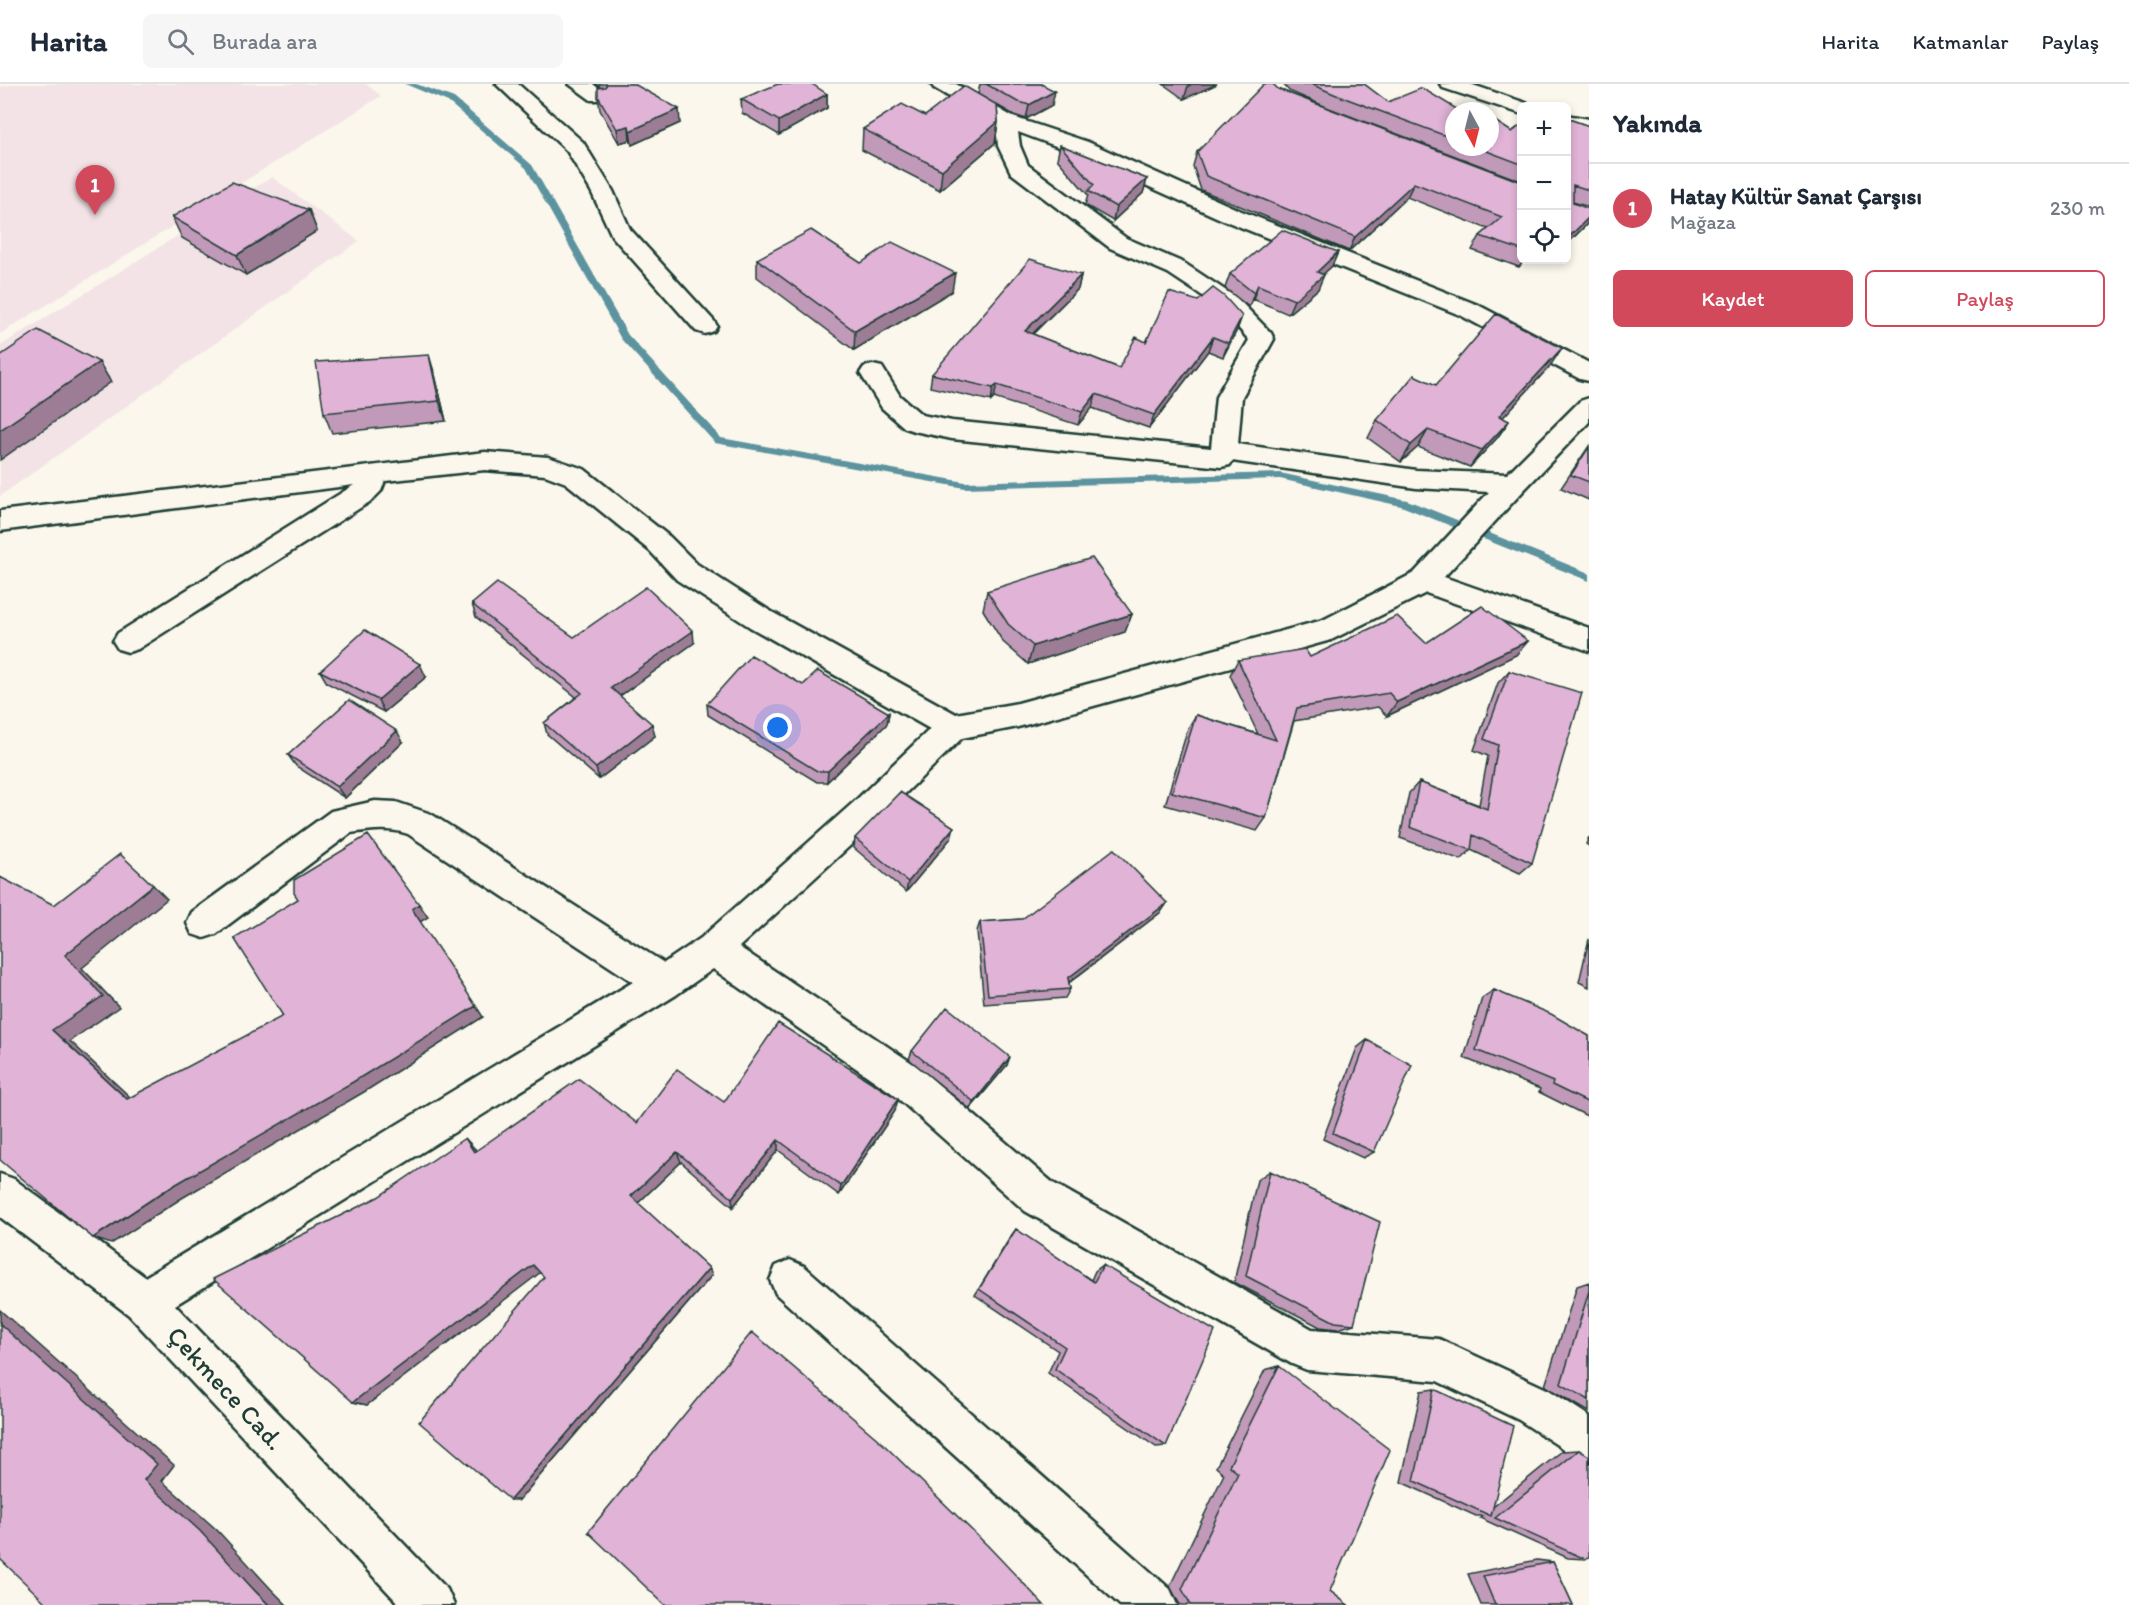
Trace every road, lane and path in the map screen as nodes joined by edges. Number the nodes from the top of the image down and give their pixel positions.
1 (506, 84) edge
2 (579, 84) edge
3 (940, 84) edge
4 (1450, 84) edge
5 (598, 96) edge
6 (1517, 107) edge
7 (1006, 121) junction
8 (1571, 122) edge
9 (1589, 125) edge
10 (705, 326) dead end
11 (873, 373) dead end
12 (1589, 373) edge
13 (1589, 407) edge
14 (1224, 452) junction
15 (374, 473) junction
16 (1513, 484) junction
17 (0, 521) edge
18 (1424, 581) junction
19 (1589, 640) edge
20 (128, 641) dead end
21 (953, 727) junction
22 (204, 923) dead end
23 (713, 949) junction
24 (664, 983) junction
25 (0, 1194) edge
26 (790, 1280) dead end
27 (143, 1301) junction
28 (1589, 1442) edge
29 (431, 1605) edge
30 (1154, 1605) edge

1 - 10 street
2 - 5 street
3 - 7 street
4 - 6 street
7 - 12 street
7 - 14 street
8 - 9 street
11 - 14 street
13 - 16 street
14 - 16 street
15 - 17 street
15 - 20 street
15 - 21 street
16 - 18 street
18 - 19 street
18 - 21 street
21 - 23 street
22 - 24 street
23 - 24 street
23 - 28 street
24 - 27 street
25 - 27 street, Çekmece Cad.
26 - 30 street
27 - 29 street, Çekmece Cad.

